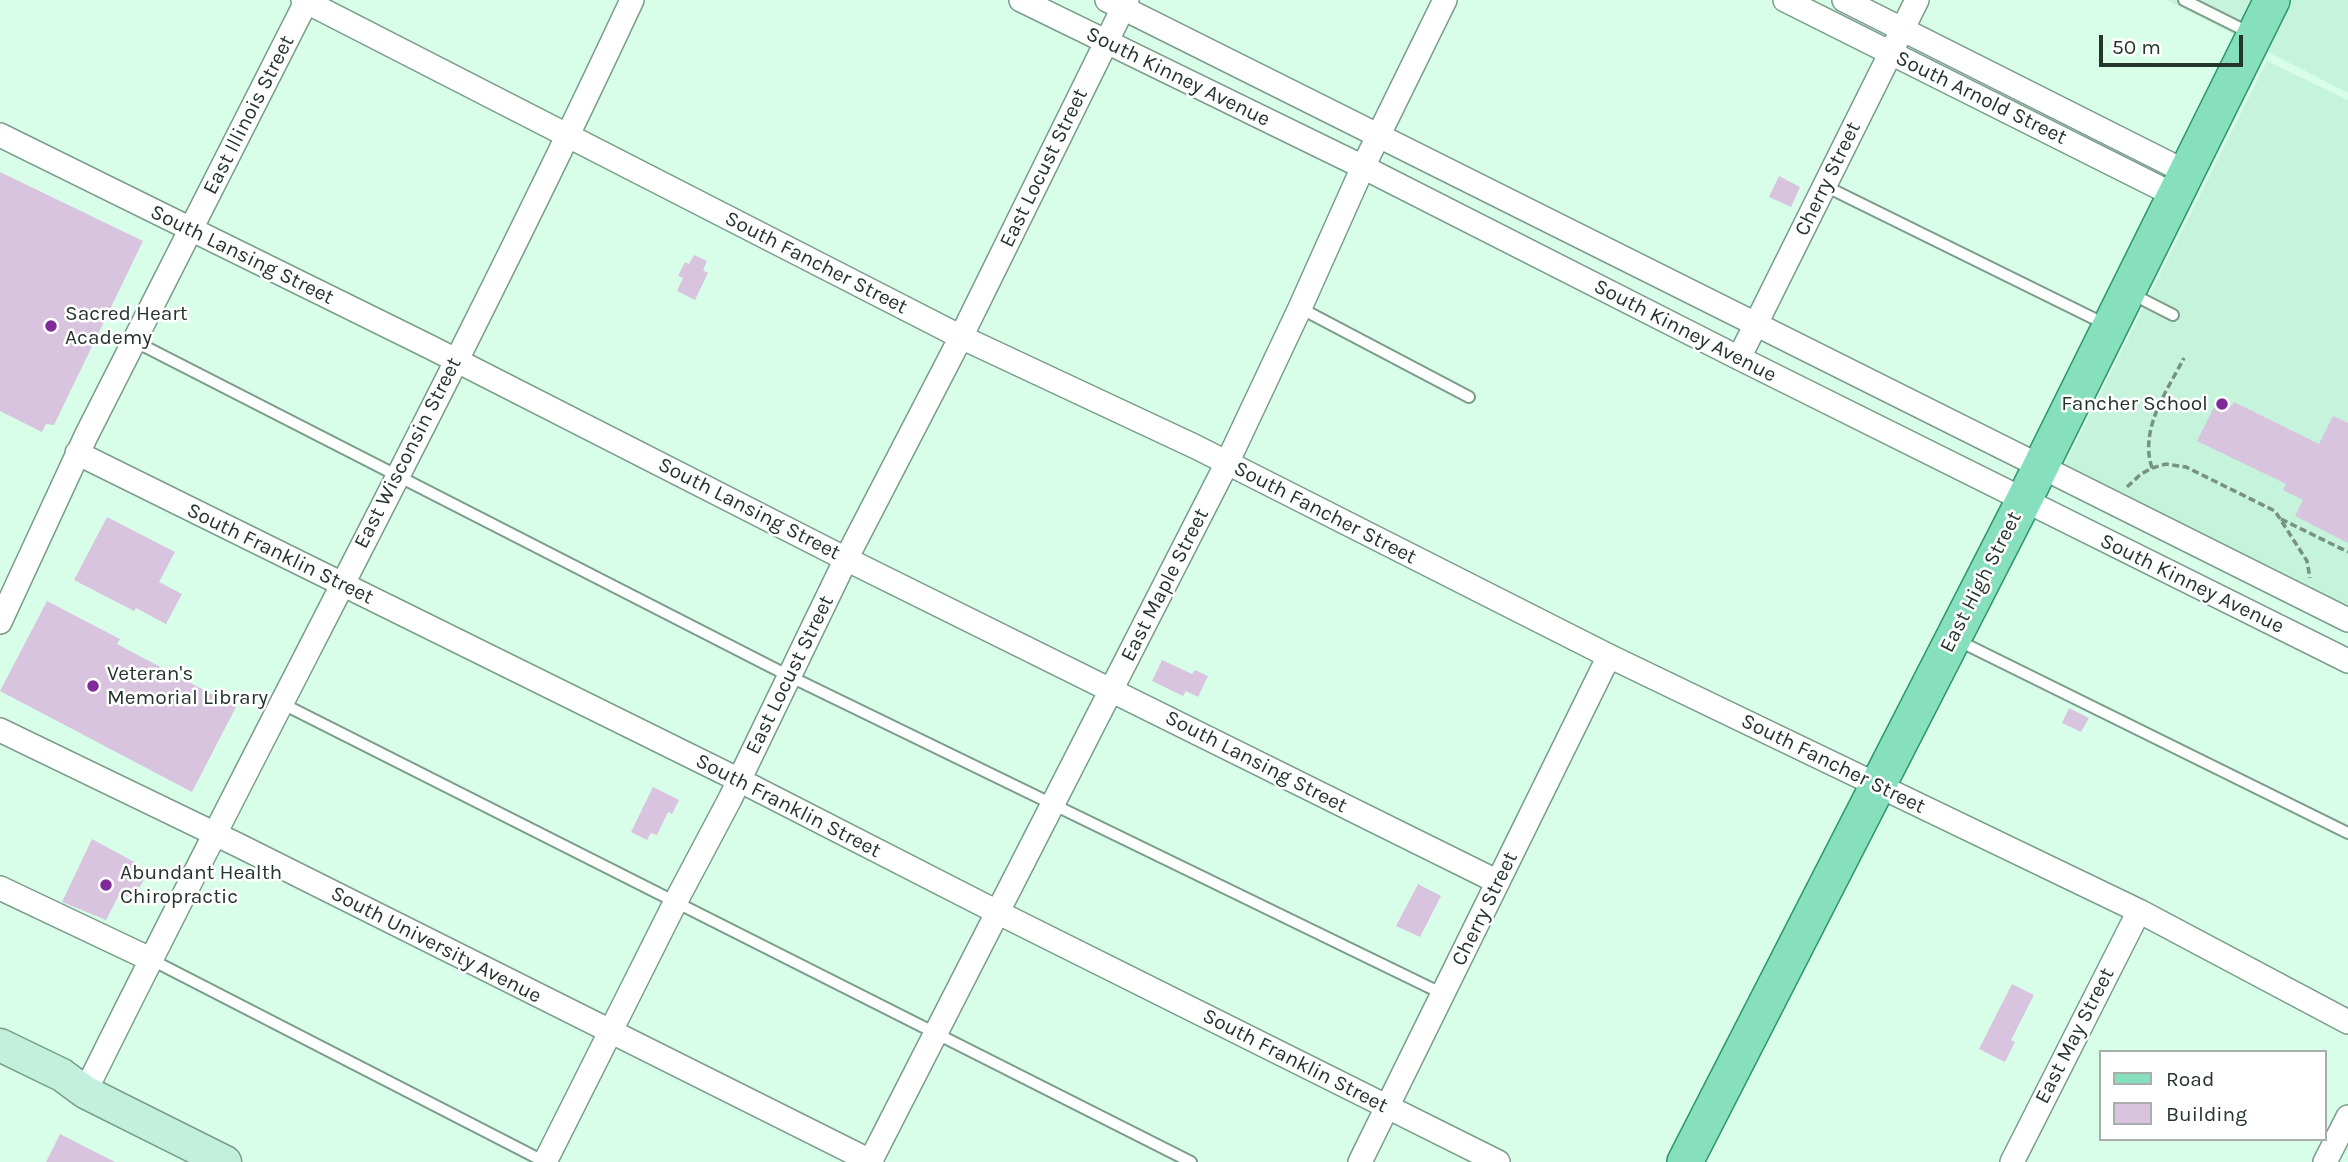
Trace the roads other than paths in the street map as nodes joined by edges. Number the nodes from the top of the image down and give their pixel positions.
1 (632, 0) edge
2 (1021, 0) edge
3 (1445, 0) edge
4 (1785, 0) edge
5 (1844, 0) edge
6 (1917, 0) edge
7 (2184, 0) edge
8 (2273, 0) edge
9 (305, 1) edge
10 (1119, 3) edge
11 (1901, 29) junction
12 (2255, 36) junction
13 (1106, 43) junction
14 (1890, 53) junction
15 (0, 135) edge
16 (1379, 136) junction
17 (568, 137) junction
18 (1363, 167) junction
19 (2182, 185) junction
20 (1825, 186) junction
21 (191, 230) junction
22 (2128, 292) junction
23 (1300, 308) junction
24 (2173, 315) dead end
25 (1755, 325) junction
26 (2110, 327) junction
27 (961, 337) junction
28 (134, 341) junction
29 (1738, 358) junction
30 (455, 360) junction
31 (1469, 397) dead end
32 (77, 453) junction
33 (1227, 463) junction
34 (2040, 466) junction
35 (397, 475) junction
36 (2024, 500) junction
37 (846, 559) junction
38 (342, 585) junction
39 (2348, 620) edge
40 (0, 622) edge
41 (1953, 638) junction
42 (1609, 656) junction
43 (2348, 661) edge
44 (789, 676) junction
45 (1111, 690) junction
46 (281, 703) junction
47 (0, 730) edge
48 (739, 780) junction
49 (1877, 786) junction
50 (1052, 803) junction
51 (213, 834) junction
52 (2348, 834) edge
53 (1498, 882) junction
54 (0, 888) edge
55 (676, 901) junction
56 (2138, 911) junction
57 (999, 913) junction
58 (152, 960) junction
59 (1444, 995) junction
60 (2348, 1021) edge
61 (611, 1031) junction
62 (935, 1032) junction
63 (0, 1045) edge
64 (85, 1092) junction
65 (1388, 1107) junction
66 (2348, 1117) edge
67 (225, 1162) edge
68 (545, 1162) edge
69 (871, 1162) edge
70 (1191, 1162) edge
71 (1360, 1162) edge
72 (1498, 1162) edge
73 (1685, 1162) edge
74 (2012, 1162) edge
75 (2325, 1162) edge

1 - 17 street, East Wisconsin Street
2 - 13 street, South Kinney Avenue
3 - 16 street, East Maple Street
4 - 14 street, South Arnold Street
5 - 11 street, South Arnold Street
6 - 11 street, Cherry Street
7 - 12 lane
8 - 12 main road, East High Street
9 - 17 street, South Fancher Street
9 - 21 street, East Illinois Street
10 - 13 street, East Locust Street
10 - 16 street, South Kinney Avenue
11 - 14 street, Cherry Street
11 - 19 street, South Arnold Street
12 - 19 main road, East High Street
13 - 18 street, South Kinney Avenue
13 - 27 street, East Locust Street
14 - 19 street, South Arnold Street
14 - 20 street, Cherry Street
15 - 21 street, South Lansing Street
16 - 18 street, East Maple Street
16 - 25 street, South Kinney Avenue
17 - 27 street, South Fancher Street
17 - 30 street, East Wisconsin Street
18 - 23 street, East Maple Street
18 - 29 street, South Kinney Avenue
19 - 22 main road, East High Street
20 - 25 street, Cherry Street
20 - 26 lane
21 - 28 street, East Illinois Street
21 - 30 street, South Lansing Street
22 - 24 lane
22 - 26 main road, East High Street
23 - 31 lane
23 - 33 street, East Maple Street
25 - 29 street, Cherry Street
25 - 34 street, South Kinney Avenue
26 - 34 main road, East High Street
27 - 33 street, South Fancher Street
27 - 37 street, East Locust Street
28 - 32 street, East Illinois Street
28 - 35 lane
29 - 36 street, South Kinney Avenue
30 - 35 street, East Wisconsin Street
30 - 37 street, South Lansing Street
32 - 38 street, South Franklin Street
32 - 40 street, East Illinois Street
33 - 42 street, South Fancher Street
33 - 45 street, East Maple Street
34 - 36 main road, East High Street
34 - 39 street, South Kinney Avenue
35 - 38 street, East Wisconsin Street
35 - 44 lane
36 - 41 main road, East High Street
36 - 43 street, South Kinney Avenue
37 - 44 street, East Locust Street
37 - 45 street, South Lansing Street
38 - 46 street, East Wisconsin Street
38 - 48 street, South Franklin Street
41 - 49 main road, East High Street
41 - 52 lane
42 - 49 street, South Fancher Street
42 - 53 street, Cherry Street
44 - 48 street, East Locust Street
44 - 50 lane
45 - 50 street, East Maple Street
45 - 53 street, South Lansing Street
46 - 51 street, East Wisconsin Street
46 - 55 lane
47 - 51 street, South University Avenue
48 - 55 street, East Locust Street
48 - 57 street, South Franklin Street
49 - 56 street, South Fancher Street
49 - 73 main road, East High Street
50 - 57 street, East Maple Street
50 - 59 lane
51 - 58 street, East Wisconsin Street
51 - 61 street, South University Avenue
53 - 59 street, Cherry Street
54 - 58 street
55 - 61 street, East Locust Street
55 - 62 lane
56 - 60 street, South Fancher Street
56 - 74 street, East May Street
57 - 62 street, East Maple Street
57 - 65 street, South Franklin Street
58 - 64 street, East Wisconsin Street
58 - 68 lane
59 - 65 street, Cherry Street
61 - 68 street, East Locust Street
61 - 69 street, South University Avenue
62 - 69 street, East Maple Street
62 - 70 lane
63 - 64 street
64 - 67 street
65 - 71 street, Cherry Street
65 - 72 street, South Franklin Street
66 - 75 street

